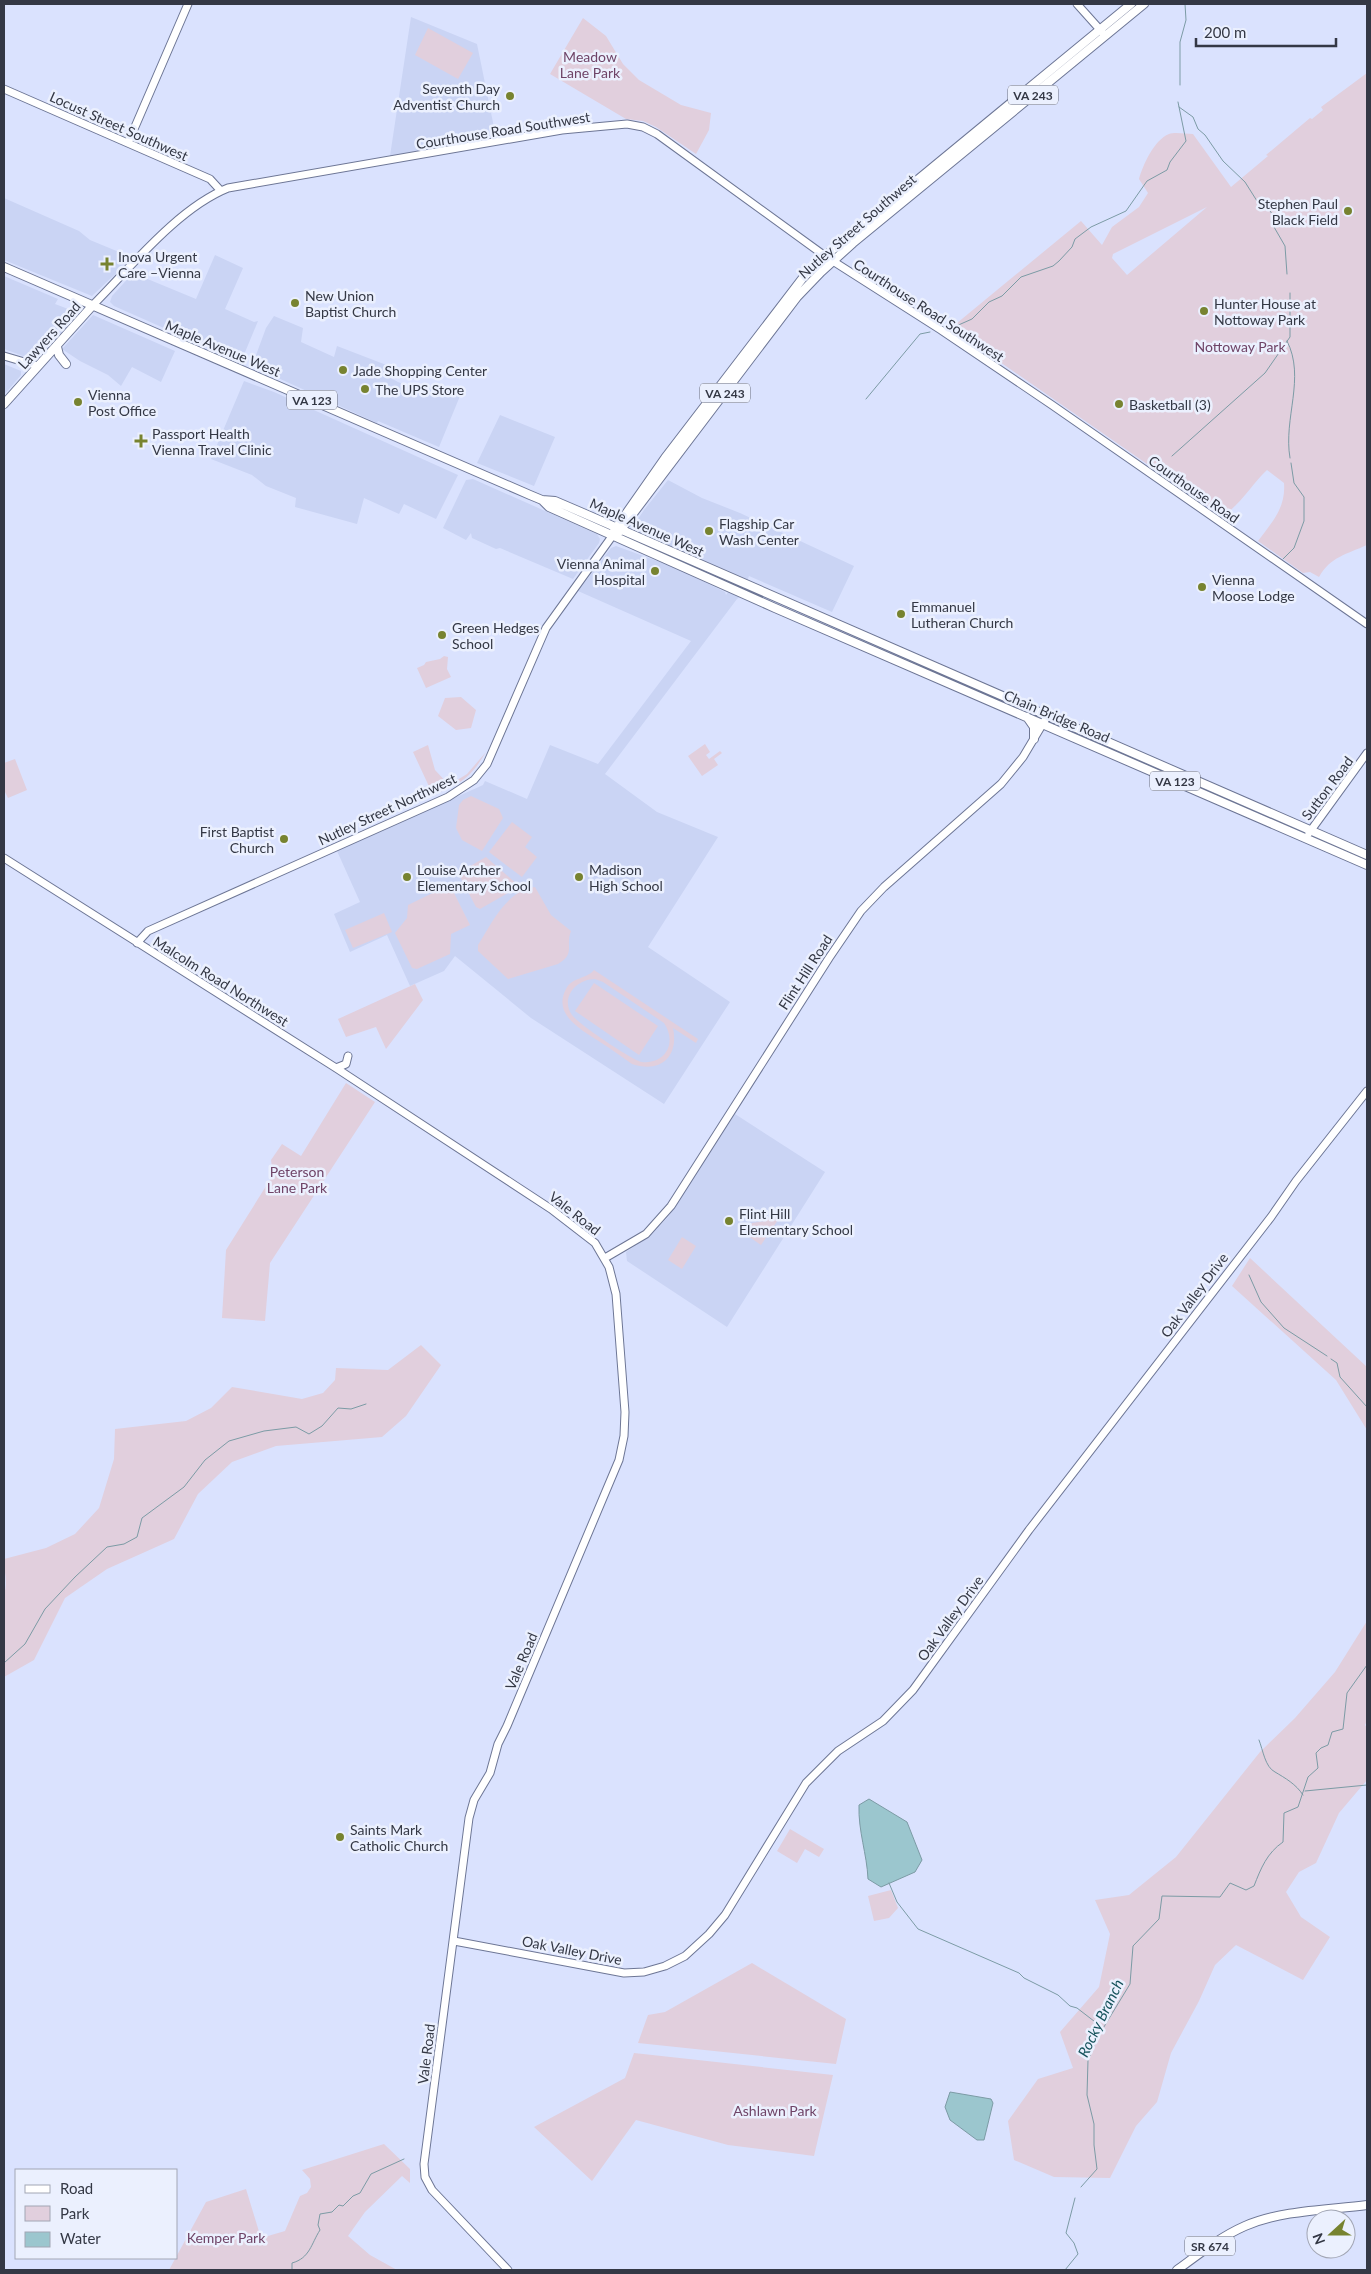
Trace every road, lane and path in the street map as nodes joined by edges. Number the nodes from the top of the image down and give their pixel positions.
1 (188, 4) edge
2 (1076, 4) edge
3 (1131, 4) edge
4 (1144, 4) edge
5 (1102, 33) junction
6 (4, 89) edge
7 (128, 143) junction
8 (221, 191) junction
9 (825, 256) junction
10 (832, 261) junction
11 (4, 266) edge
12 (93, 305) junction
13 (57, 347) junction
14 (4, 356) edge
15 (66, 364) dead end
16 (38, 366) junction
17 (1007, 376) joint
18 (4, 404) edge
19 (542, 500) junction
20 (619, 529) junction
21 (613, 535) junction
22 (741, 583) joint
23 (736, 591) joint
24 (1367, 624) edge
25 (1025, 715) junction
26 (1048, 715) junction
27 (1044, 724) junction
28 (1034, 739) junction
29 (1367, 753) edge
30 (1311, 830) junction
31 (1306, 838) junction
32 (1367, 855) edge
33 (4, 858) edge
34 (1367, 865) edge
35 (137, 943) junction
36 (348, 1056) dead end
37 (336, 1068) junction
38 (1367, 1091) edge
39 (424, 1126) joint
40 (605, 1258) junction
41 (454, 1941) junction
42 (1367, 2206) edge
43 (508, 2270) edge
44 (1177, 2270) edge

1 - 7 street
2 - 5 street
3 - 5 main road, Nutley Street Southwest / VA 243
4 - 5 main road, Nutley Street Southwest / VA 243
5 - 9 main road, Nutley Street Southwest / VA 243
5 - 10 main road, Nutley Street Southwest / VA 243
6 - 7 street, Locust Street Southwest
7 - 8 street, Locust Street Southwest
8 - 9 street, Courthouse Road Southwest
8 - 12 street, Courthouse Road Southwest
9 - 10 street, Courthouse Road Southwest
9 - 20 main road, Nutley Street Southwest / VA 243
10 - 17 street, Courthouse Road Southwest
10 - 20 main road, Nutley Street Southwest / VA 243
11 - 12 main road, Maple Avenue West / VA 123
12 - 13 main road, Lawyers Road
12 - 19 main road, Maple Avenue West / VA 123
13 - 15 main road
13 - 16 main road, Lawyers Road
14 - 16 street
16 - 18 main road, Lawyers Road
17 - 24 street, Courthouse Road
19 - 20 main road, Maple Avenue West / VA 123
19 - 21 main road, Maple Avenue West / VA 123
20 - 21 main road, Nutley Street Southwest / VA 243
20 - 22 main road, Maple Avenue West / VA 123
21 - 23 main road, Maple Avenue West / VA 123
21 - 35 street, Nutley Street Northwest
22 - 26 main road, Chain Bridge Road / VA 123
23 - 25 main road, Chain Bridge Road / VA 123
25 - 27 main road, Chain Bridge Road / VA 123
25 - 28 main road
26 - 27 street, Flint Hill Road
26 - 30 main road, Chain Bridge Road / VA 123
27 - 28 street, Flint Hill Road
27 - 31 main road, Chain Bridge Road / VA 123
28 - 40 street, Flint Hill Road
29 - 30 street, Sutton Road
30 - 31 street, Sutton Road
30 - 32 main road, Chain Bridge Road / VA 123
31 - 34 main road, Chain Bridge Road / VA 123
33 - 35 street, Malcolm Road Northwest
35 - 37 street, Malcolm Road Northwest
36 - 37 street
37 - 39 street, Malcolm Road Northwest
38 - 41 street, Oak Valley Drive
39 - 40 street, Vale Road
40 - 41 street, Vale Road
41 - 43 street, Vale Road
42 - 44 main road, SR 674

